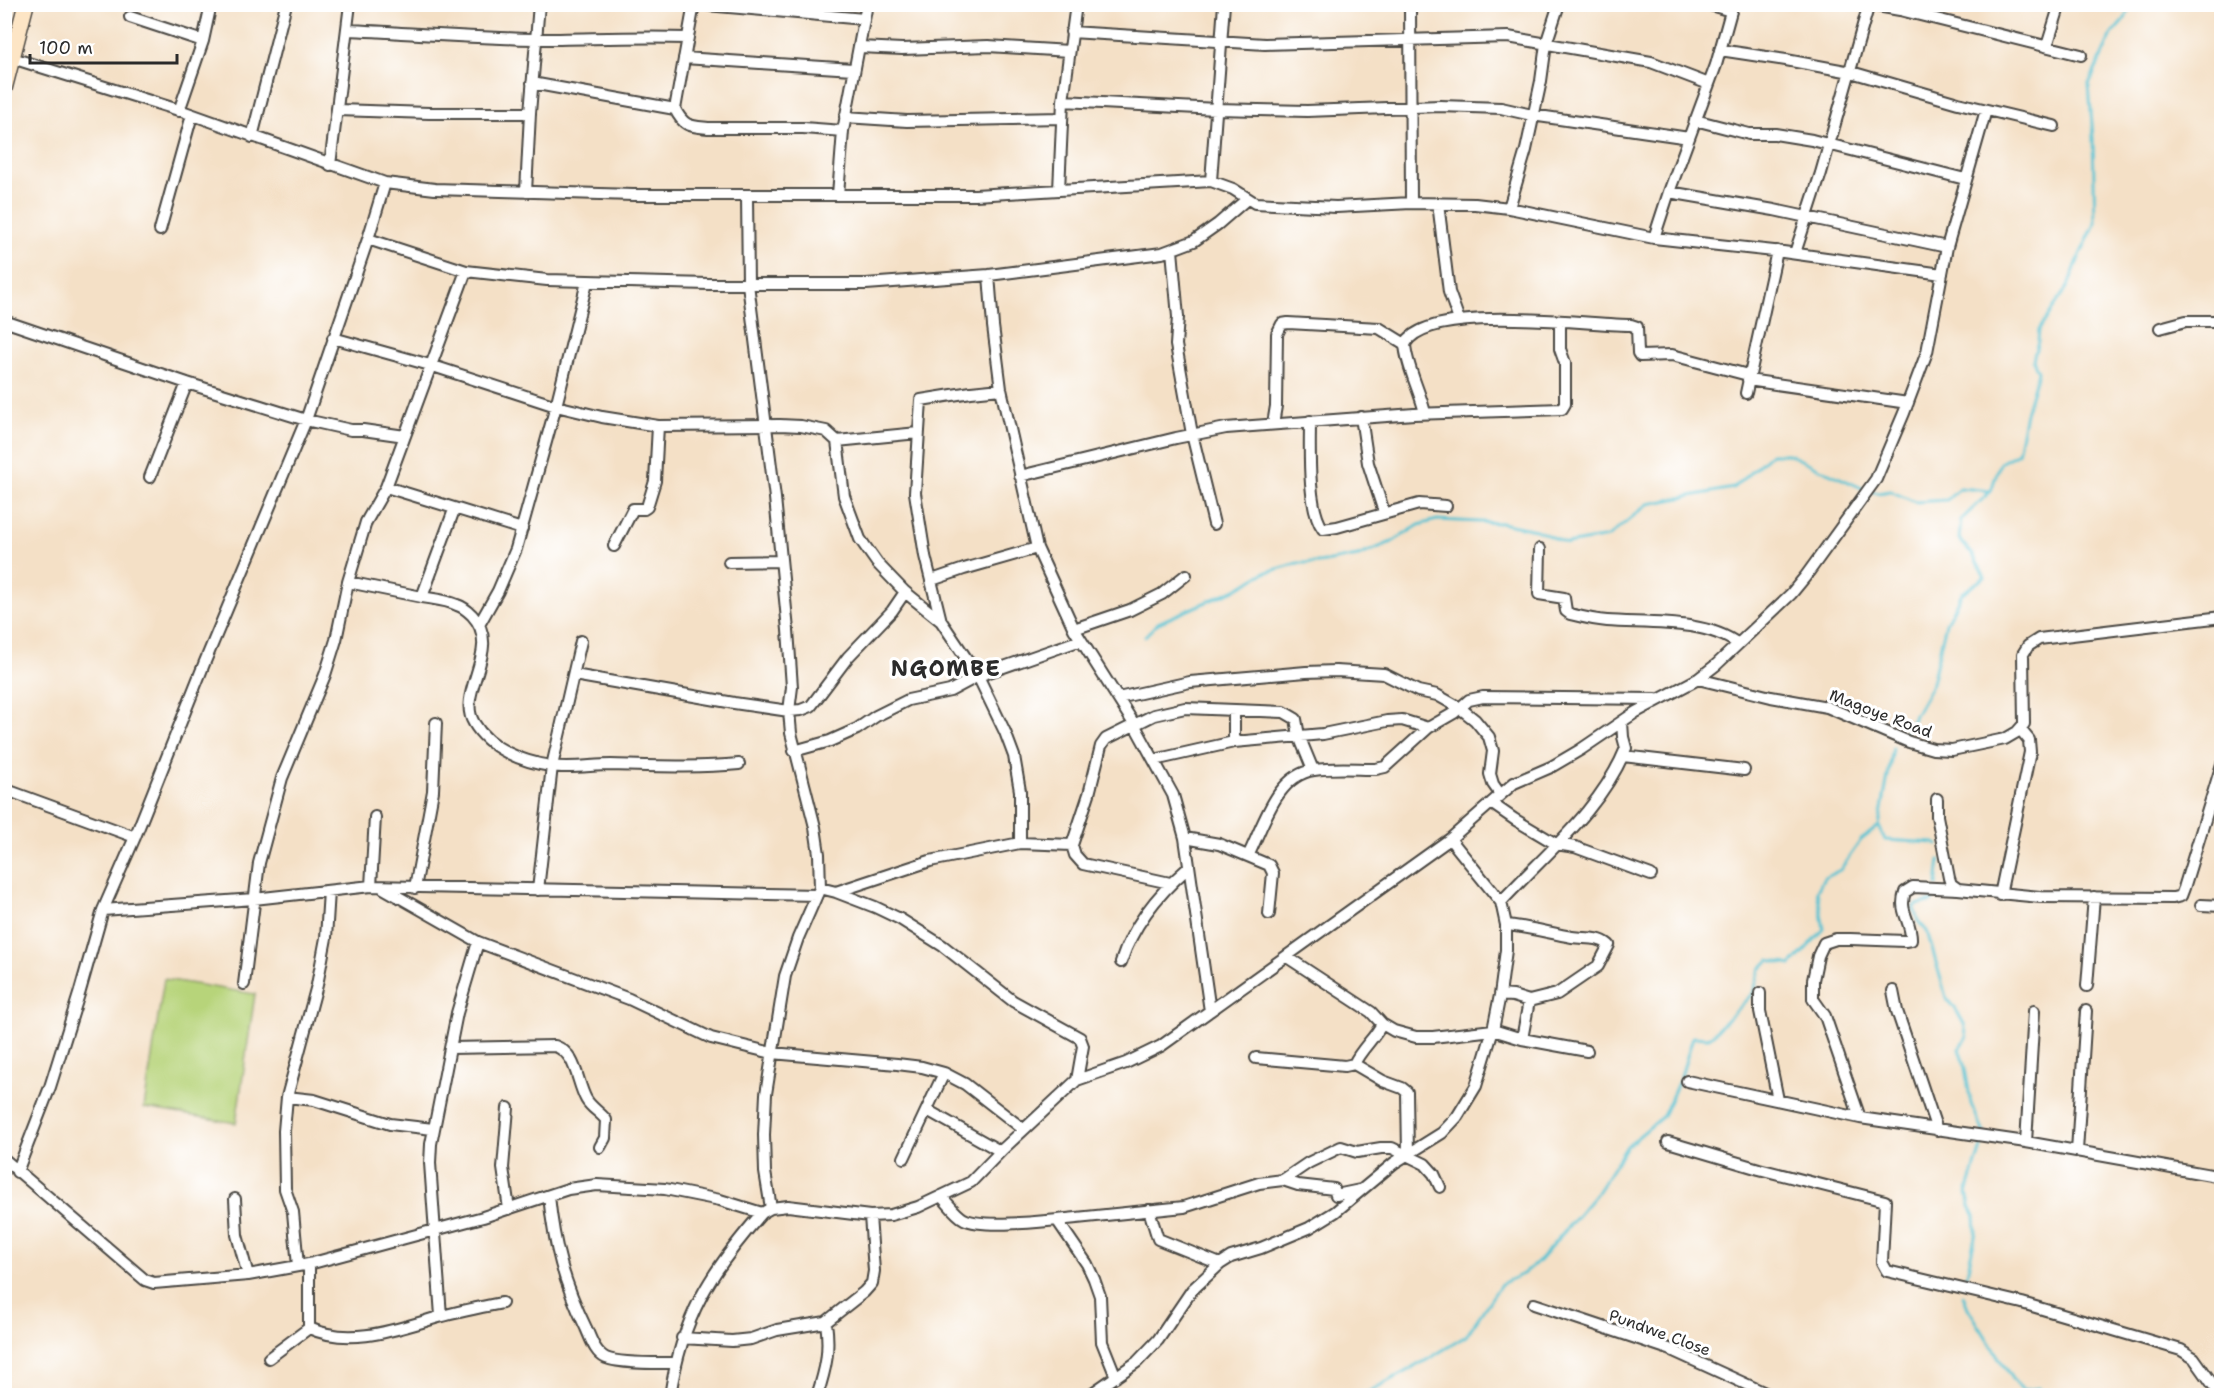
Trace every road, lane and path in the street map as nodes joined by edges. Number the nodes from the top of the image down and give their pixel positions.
1 (26, 4) edge
2 (211, 4) edge
3 (286, 4) edge
4 (350, 4) edge
5 (539, 4) edge
6 (694, 4) edge
7 (867, 4) edge
8 (1076, 4) edge
9 (1224, 4) edge
10 (1410, 4) edge
11 (1559, 4) edge
12 (1707, 4) edge
13 (2060, 4) edge
14 (1868, 5) edge
15 (1732, 8) edge
16 (130, 17) dead end
17 (864, 19) junction
18 (348, 30) junction
19 (1071, 32) junction
20 (687, 38) junction
21 (536, 39) junction
22 (203, 41) junction
23 (1411, 41) junction
24 (1221, 42) junction
25 (1546, 44) junction
26 (2047, 46) junction
27 (860, 47) junction
28 (1720, 50) junction
29 (1069, 51) junction
30 (2080, 55) dead end
31 (12, 58) junction
32 (684, 58) junction
33 (853, 69) junction
34 (1851, 72) junction
35 (532, 83) junction
36 (1709, 84) junction
37 (4, 89) edge
38 (1063, 101) junction
39 (1412, 108) junction
40 (675, 109) junction
41 (1217, 109) junction
42 (338, 110) junction
43 (1986, 110) junction
44 (179, 111) junction
45 (530, 113) junction
46 (192, 115) junction
47 (1532, 115) junction
48 (845, 117) junction
49 (1062, 118) junction
50 (1695, 120) junction
51 (2054, 126) dead end
52 (843, 131) junction
53 (252, 137) junction
54 (1689, 138) junction
55 (1829, 145) junction
56 (330, 165) junction
57 (1965, 179) junction
58 (1211, 181) junction
59 (385, 183) junction
60 (1059, 190) junction
61 (526, 192) junction
62 (1669, 192) junction
63 (838, 195) junction
64 (747, 196) junction
65 (1246, 199) junction
66 (1411, 203) junction
67 (1438, 203) junction
68 (1509, 208) junction
69 (1807, 218) junction
70 (160, 230) dead end
71 (1654, 238) junction
72 (368, 239) junction
73 (1947, 247) junction
74 (1172, 250) junction
75 (1776, 251) junction
76 (1795, 253) junction
77 (466, 271) junction
78 (1942, 274) junction
79 (989, 275) junction
80 (587, 282) junction
81 (748, 284) junction
82 (1460, 320) junction
83 (4, 321) edge
84 (1560, 321) junction
85 (2222, 321) edge
86 (2160, 328) dead end
87 (333, 338) junction
88 (1406, 344) junction
89 (430, 365) junction
90 (1748, 377) junction
91 (187, 383) junction
92 (1001, 389) junction
93 (1746, 393) dead end
94 (1908, 403) junction
95 (556, 406) junction
96 (1425, 413) junction
97 (1361, 417) junction
98 (306, 420) junction
99 (1310, 421) junction
100 (1273, 424) junction
101 (765, 425) junction
102 (658, 426) junction
103 (918, 433) junction
104 (1192, 434) junction
105 (405, 436) junction
106 (837, 441) junction
107 (1020, 476) junction
108 (150, 477) dead end
109 (386, 487) junction
110 (1446, 506) dead end
111 (454, 510) junction
112 (1384, 512) junction
113 (1214, 524) dead end
114 (522, 529) junction
115 (614, 546) dead end
116 (1037, 548) junction
117 (1540, 549) dead end
118 (781, 561) junction
119 (729, 562) dead end
120 (1186, 575) dead end
121 (932, 580) junction
122 (348, 582) junction
123 (905, 592) junction
124 (422, 597) junction
125 (2222, 617) edge
126 (941, 621) junction
127 (480, 623) junction
128 (1074, 629) junction
129 (1081, 640) junction
130 (581, 641) dead end
131 (1738, 644) junction
132 (573, 675) junction
133 (978, 676) junction
134 (1698, 679) junction
135 (1118, 698) junction
136 (1659, 699) junction
137 (1460, 708) junction
138 (789, 711) junction
139 (1234, 711) junction
140 (1622, 722) junction
141 (436, 723) dead end
142 (1134, 724) junction
143 (1428, 728) junction
144 (2020, 729) junction
145 (1299, 736) junction
146 (1234, 742) junction
147 (794, 751) junction
148 (1623, 756) junction
149 (1154, 760) junction
150 (739, 764) dead end
151 (2222, 764) edge
152 (552, 766) junction
153 (1313, 770) junction
154 (1744, 770) dead end
155 (4, 789) edge
156 (1500, 794) junction
157 (1937, 799) dead end
158 (1491, 802) junction
159 (375, 817) dead end
160 (135, 837) junction
161 (1185, 838) junction
162 (1450, 839) junction
163 (1020, 843) junction
164 (1556, 844) junction
165 (1072, 845) junction
166 (1248, 856) junction
167 (1188, 868) junction
168 (1652, 874) dead end
169 (1170, 883) junction
170 (377, 887) junction
171 (415, 888) junction
172 (1958, 889) junction
173 (538, 890) junction
174 (329, 891) junction
175 (818, 892) junction
176 (836, 892) junction
177 (2000, 895) junction
178 (2094, 897) junction
179 (254, 899) junction
180 (1501, 902) junction
181 (2201, 905) dead end
182 (2222, 906) edge
183 (103, 910) junction
184 (1269, 914) dead end
185 (1506, 925) junction
186 (478, 942) junction
187 (1287, 957) junction
188 (1121, 962) dead end
189 (244, 984) dead end
190 (2087, 986) dead end
191 (1893, 991) dead end
192 (1760, 993) dead end
193 (1500, 995) junction
194 (1529, 1001) junction
195 (1210, 1011) junction
196 (2034, 1011) dead end
197 (2086, 1011) dead end
198 (1382, 1024) junction
199 (1493, 1030) junction
200 (1522, 1039) junction
201 (451, 1048) junction
202 (1587, 1051) dead end
203 (772, 1053) junction
204 (1256, 1058) dead end
205 (1354, 1064) junction
206 (944, 1073) junction
207 (1077, 1080) junction
208 (1686, 1081) dead end
209 (287, 1097) junction
210 (1778, 1100) junction
211 (508, 1108) dead end
212 (927, 1110) junction
213 (1860, 1118) junction
214 (433, 1129) junction
215 (1023, 1129) junction
216 (1937, 1130) junction
217 (2026, 1142) junction
218 (1668, 1143) dead end
219 (600, 1147) dead end
220 (2077, 1151) junction
221 (1000, 1152) junction
222 (1408, 1155) junction
223 (904, 1158) dead end
224 (4, 1159) edge
225 (17, 1172) junction
226 (2222, 1177) edge
227 (1282, 1180) junction
228 (1440, 1187) dead end
229 (1364, 1190) junction
230 (549, 1196) junction
231 (941, 1196) junction
232 (235, 1199) dead end
233 (509, 1209) junction
234 (1149, 1210) junction
235 (766, 1211) junction
236 (870, 1216) junction
237 (1057, 1220) junction
238 (435, 1229) junction
239 (1220, 1264) junction
240 (303, 1265) junction
241 (248, 1275) junction
242 (502, 1303) dead end
243 (1534, 1304) dead end
244 (441, 1316) junction
245 (826, 1322) junction
246 (309, 1328) junction
247 (682, 1338) junction
248 (269, 1358) dead end
249 (675, 1364) junction
250 (1116, 1377) junction
251 (670, 1395) edge
252 (817, 1395) edge
253 (1088, 1395) edge
254 (1772, 1395) edge
255 (2221, 1395) edge

1 - 31 main road
2 - 22 street
3 - 53 street
4 - 18 street
5 - 21 street
6 - 17 street
6 - 20 street
7 - 17 street
8 - 19 street
9 - 24 street
10 - 23 street
11 - 25 street
12 - 15 street
13 - 26 street
14 - 26 street
14 - 34 street
15 - 28 street
16 - 22 street
17 - 27 street
18 - 21 street
18 - 42 street
19 - 24 street
19 - 29 street
20 - 21 street
20 - 32 street
21 - 35 street
22 - 44 street
23 - 24 street
23 - 25 street
23 - 39 street
24 - 41 street
25 - 36 street
25 - 47 street
26 - 30 street
27 - 29 street
27 - 33 street
28 - 34 street
28 - 36 street
29 - 38 street
31 - 37 main road
31 - 44 street
32 - 33 street
32 - 40 street
33 - 48 street
34 - 43 street
34 - 55 street
35 - 40 street
35 - 45 street
36 - 50 street
38 - 41 street
38 - 49 street
39 - 41 street
39 - 47 street
39 - 66 street
40 - 52 street
41 - 58 street
42 - 45 street
42 - 56 street
43 - 51 street
43 - 57 street
44 - 46 street
45 - 61 street
46 - 53 street
46 - 70 street
47 - 54 street
47 - 68 street
48 - 49 street
48 - 52 street
49 - 60 street
50 - 54 street
50 - 55 street
52 - 63 street
53 - 56 street
54 - 62 street
55 - 57 street
55 - 69 street
56 - 59 street
57 - 73 street
58 - 60 street
58 - 65 street
59 - 61 street
59 - 72 street
60 - 63 street
61 - 64 street
62 - 69 street
62 - 71 street
63 - 64 street
64 - 81 street
65 - 66 street
65 - 74 street
66 - 67 street
67 - 68 street
67 - 82 street
68 - 71 street
69 - 73 street
69 - 76 street
71 - 75 street
72 - 77 street
72 - 87 street
73 - 78 street
74 - 79 street
74 - 104 street
75 - 76 street
75 - 90 street
76 - 78 street
77 - 80 street
77 - 89 street
78 - 94 street
79 - 81 street
79 - 92 street
80 - 81 street
80 - 95 street
81 - 101 street
82 - 84 street
82 - 88 street
83 - 91 street
84 - 90 street
84 - 96 street
85 - 86 street
87 - 89 street
87 - 98 street
88 - 96 street
88 - 100 street
89 - 95 street
89 - 105 street
90 - 93 street
90 - 94 street
91 - 98 street
91 - 108 street
92 - 103 street
92 - 107 street
94 - 131 street
95 - 102 street
95 - 114 street
96 - 97 street
97 - 99 street
97 - 112 street
98 - 105 street
98 - 160 street
99 - 100 street
99 - 112 street
100 - 104 street
101 - 102 street
101 - 106 street
101 - 118 street
102 - 115 street
103 - 106 street
103 - 121 street
104 - 107 street
104 - 113 street
105 - 109 street
106 - 123 street
107 - 116 street
109 - 111 street
109 - 122 street
110 - 112 street
111 - 114 street
111 - 124 street
114 - 127 street
116 - 121 street
116 - 128 street
117 - 131 street
118 - 119 street
118 - 138 street
120 - 128 street
121 - 126 street
122 - 124 street
122 - 179 street
123 - 126 street
123 - 138 street
124 - 127 street
125 - 144 street
126 - 133 street
127 - 152 street
128 - 129 street
129 - 133 street
129 - 135 street
130 - 132 street
131 - 134 street
132 - 138 street
132 - 152 street
133 - 147 street
133 - 163 street
134 - 136 street
134 - 144 street, Magoye Road
135 - 137 street
135 - 142 street
136 - 137 street
136 - 140 street
137 - 143 street
137 - 156 street
138 - 147 street
139 - 142 street
139 - 145 street
139 - 146 street
140 - 148 street
140 - 156 street
141 - 171 street
142 - 149 street
142 - 165 street
143 - 145 street
143 - 153 street
144 - 177 street
145 - 146 street
145 - 153 street
146 - 149 street
147 - 175 street
148 - 154 street
148 - 164 street
149 - 161 street
150 - 152 street
151 - 178 street
152 - 173 street
153 - 166 street
155 - 160 street
156 - 158 street
157 - 172 street
158 - 162 street
158 - 164 street
159 - 170 street
160 - 183 street
161 - 166 street
161 - 167 street
162 - 180 street
162 - 187 street
163 - 165 street
163 - 176 street
164 - 168 street
164 - 180 street
165 - 169 street
166 - 184 street
167 - 169 street
167 - 195 street
169 - 188 street
170 - 171 street
170 - 174 street
170 - 186 street
171 - 173 street
172 - 177 street
172 - 213 street
173 - 175 street
174 - 179 street
174 - 209 street
175 - 176 street
175 - 203 street
176 - 207 street
177 - 178 street
178 - 190 street
179 - 183 street
179 - 189 street
180 - 185 street
181 - 182 street
183 - 225 street
185 - 193 street
185 - 194 street
186 - 201 street
186 - 203 street
187 - 195 street
187 - 198 street
191 - 216 street
192 - 210 street
193 - 194 street
193 - 199 street
194 - 200 street
195 - 207 street
196 - 217 street
197 - 220 street
198 - 199 street
198 - 205 street
199 - 200 street
199 - 222 street
200 - 202 street
201 - 214 street
201 - 219 street
203 - 206 street
203 - 235 street
204 - 205 street
205 - 222 street
206 - 212 street
206 - 215 street
207 - 215 street
208 - 210 street
209 - 214 street
209 - 240 street
210 - 213 street
211 - 233 street
212 - 221 street
212 - 223 street
213 - 216 street
214 - 238 street
215 - 221 street
216 - 217 street
217 - 220 street
218 - 255 street
220 - 226 street
221 - 231 street
222 - 227 street
222 - 228 street
222 - 229 street
224 - 225 street
225 - 241 street
227 - 229 street
227 - 234 street
229 - 239 street
230 - 233 street
230 - 235 street
230 - 249 street
231 - 236 street
231 - 237 street
232 - 241 street
233 - 238 street
234 - 237 street
234 - 239 street
235 - 236 street
235 - 247 street
236 - 245 street
237 - 250 street
238 - 240 street
238 - 244 street
239 - 250 street
240 - 241 street
240 - 246 street
242 - 244 street
243 - 254 street, Pundwe Close
244 - 246 street
245 - 247 street
245 - 252 street
246 - 248 street
247 - 249 street
249 - 251 street
250 - 253 street

